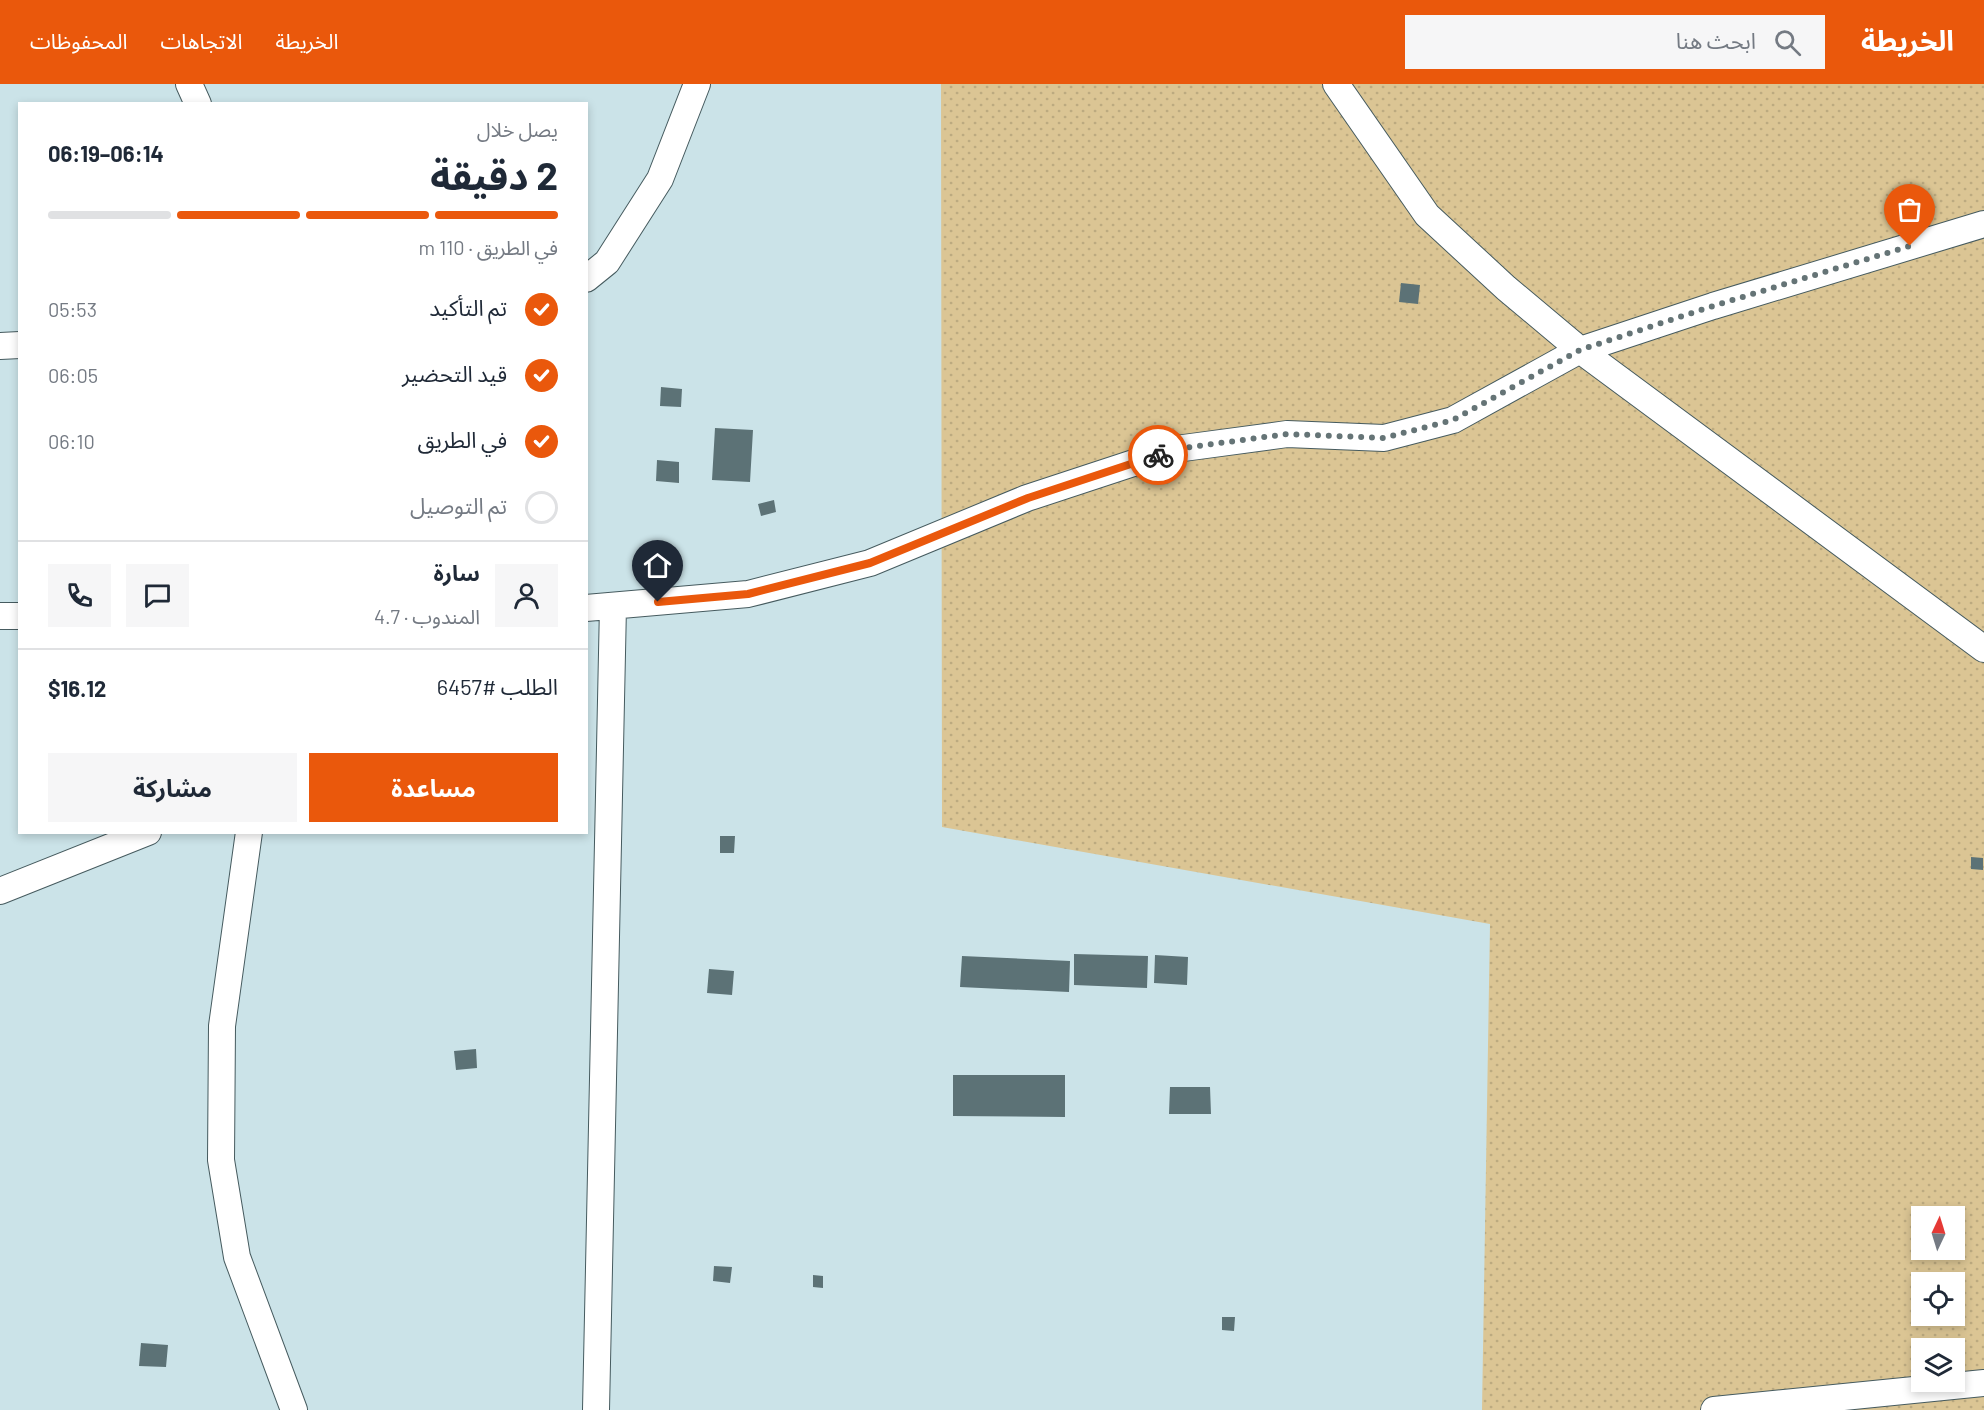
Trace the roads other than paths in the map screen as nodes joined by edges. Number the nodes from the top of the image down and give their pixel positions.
1 (189, 84) edge
2 (697, 84) edge
3 (1336, 84) edge
4 (197, 102) edge
5 (1984, 224) edge
6 (588, 277) edge
7 (18, 345) edge
8 (0, 346) edge
9 (1580, 350) junction
10 (613, 606) junction
11 (588, 608) edge
12 (0, 616) edge
13 (18, 616) edge
14 (1984, 649) edge
15 (143, 834) edge
16 (249, 834) edge
17 (0, 891) edge
18 (1984, 1383) edge
19 (294, 1410) edge
20 (596, 1410) edge
21 (1714, 1410) edge

1 - 4 street
2 - 6 street
3 - 9 street
5 - 9 street
7 - 8 street
9 - 10 street
9 - 14 street
10 - 11 street
10 - 20 street
12 - 13 street
15 - 17 street
16 - 19 street
18 - 21 street

